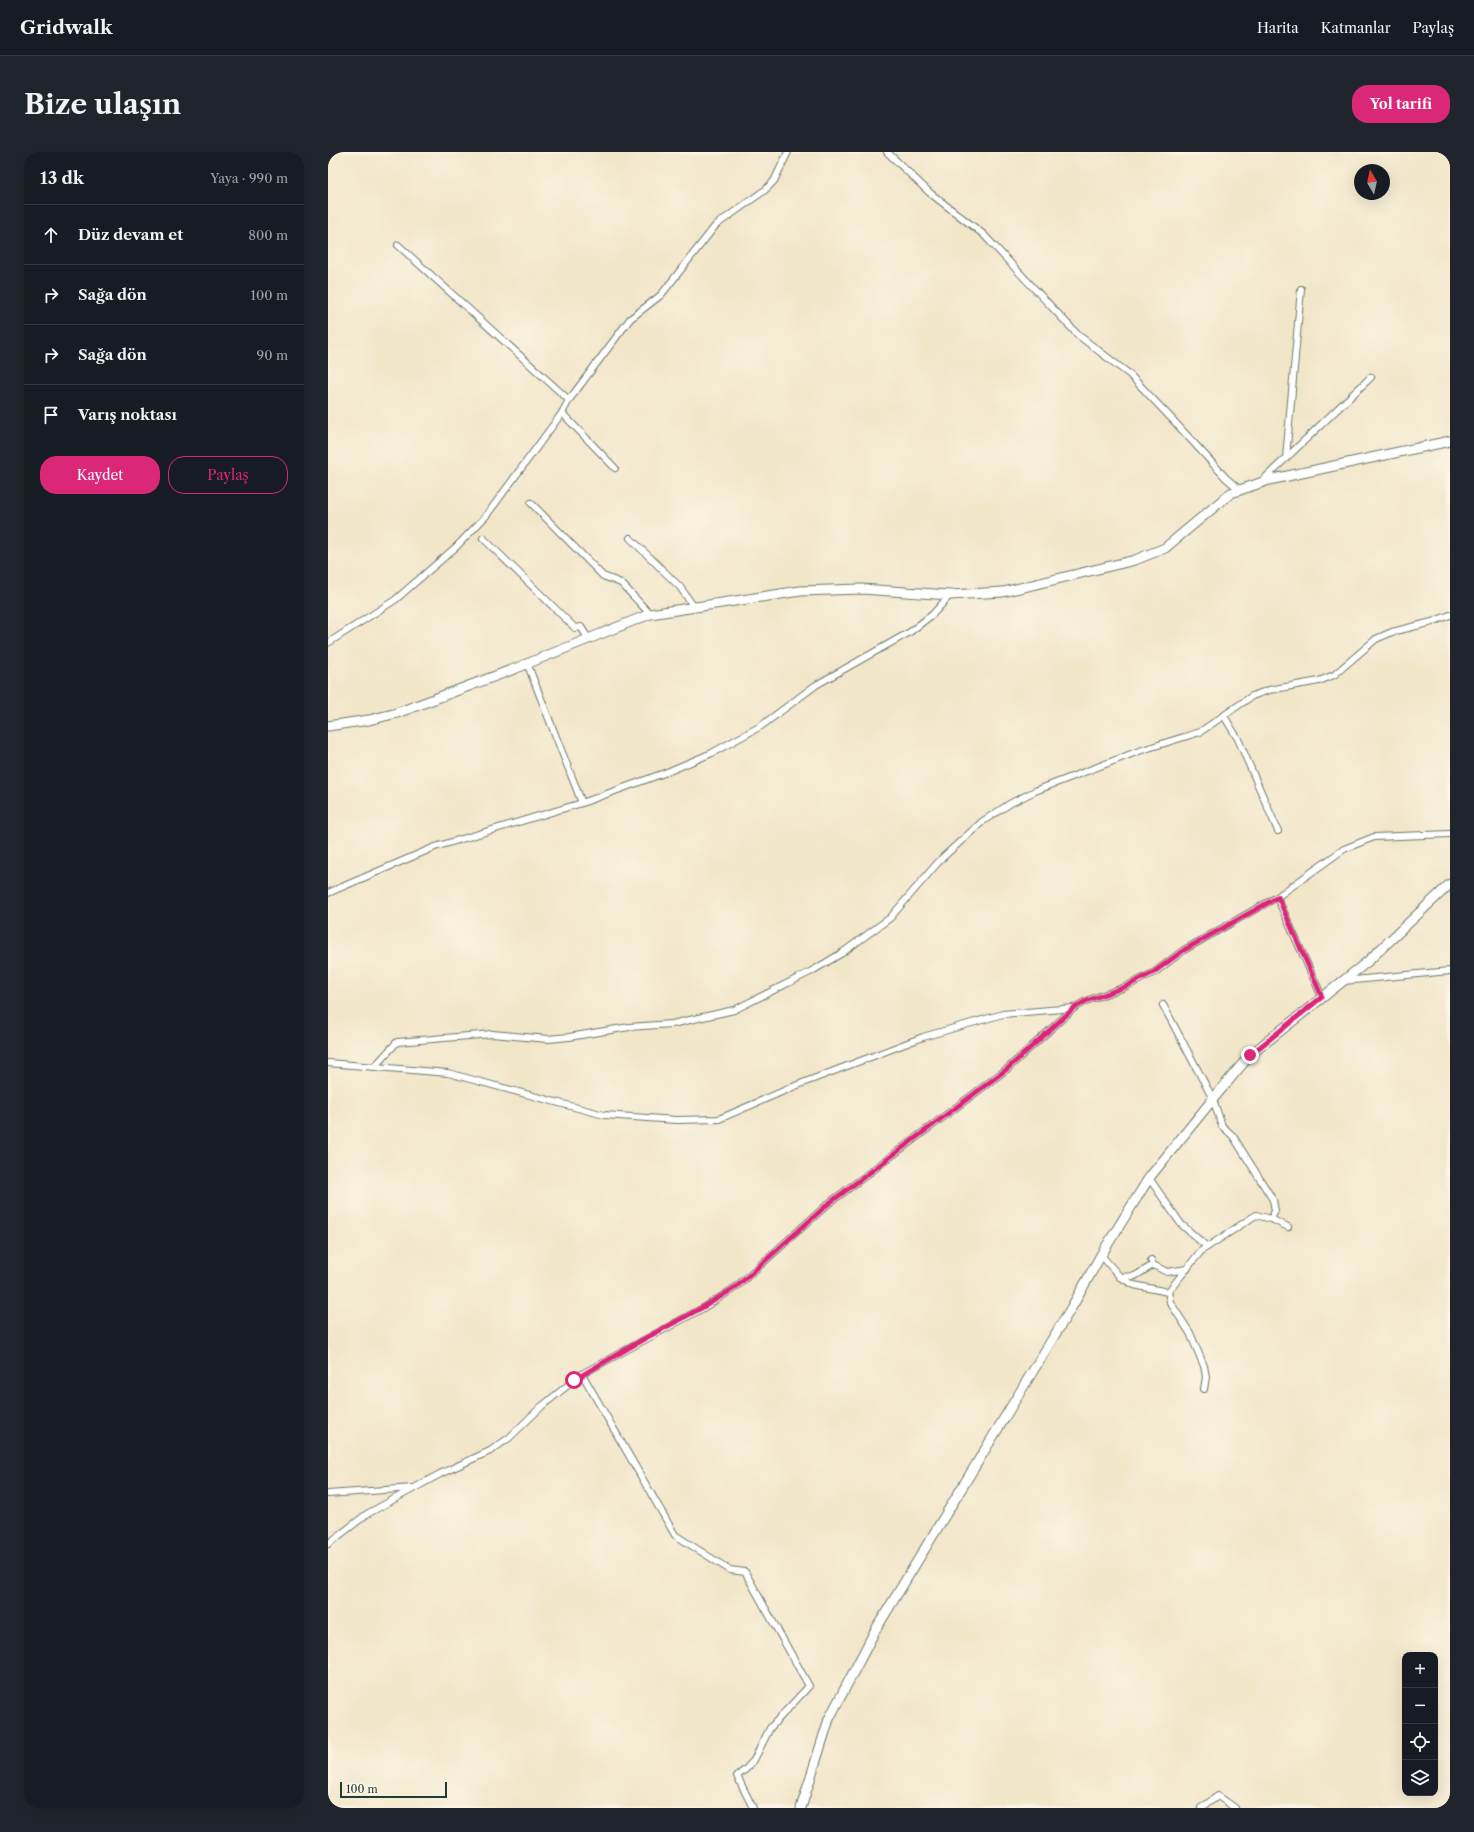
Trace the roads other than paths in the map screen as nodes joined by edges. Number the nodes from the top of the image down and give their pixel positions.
1 (788, 152) edge
2 (887, 152) edge
3 (398, 245) dead end
4 (1301, 289) dead end
5 (1371, 377) dead end
6 (569, 400) junction
7 (562, 413) junction
8 (1450, 441) edge
9 (1286, 458) junction
10 (615, 468) dead end
11 (1260, 483) junction
12 (1240, 490) junction
13 (531, 503) dead end
14 (483, 538) dead end
15 (630, 538) dead end
16 (950, 595) junction
17 (694, 607) junction
18 (650, 614) junction
19 (1450, 615) edge
20 (588, 638) junction
21 (328, 643) edge
22 (527, 663) junction
23 (1224, 716) junction
24 (328, 726) edge
25 (582, 803) junction
26 (1278, 831) dead end
27 (1450, 834) edge
28 (1450, 884) edge
29 (328, 893) edge
30 (1278, 897) junction
31 (1450, 971) edge
32 (1342, 981) junction
33 (1322, 997) junction
34 (1163, 1005) dead end
35 (1074, 1008) junction
36 (328, 1063) edge
37 (375, 1066) junction
38 (1213, 1099) junction
39 (1149, 1178) junction
40 (1270, 1219) junction
41 (1288, 1228) dead end
42 (1207, 1247) junction
43 (1101, 1255) junction
44 (1187, 1269) junction
45 (1120, 1276) junction
46 (1168, 1292) junction
47 (582, 1374) junction
48 (1204, 1389) dead end
49 (415, 1488) junction
50 (328, 1494) edge
51 (328, 1544) edge
52 (753, 1808) edge
53 (801, 1808) edge
54 (1202, 1808) edge
55 (1235, 1808) edge

1 - 6 street
2 - 12 street
3 - 6 street
4 - 9 street
5 - 9 street
6 - 7 street
7 - 10 street
7 - 21 street
8 - 11 street
9 - 11 street
11 - 12 street
12 - 16 street
13 - 18 street
14 - 20 street
15 - 17 street
16 - 17 street
16 - 25 street
17 - 18 street
18 - 20 street
19 - 23 street
20 - 22 street
22 - 24 street
22 - 25 street
23 - 26 street
23 - 37 street
25 - 29 street
27 - 30 street
28 - 32 street
30 - 33 street
30 - 35 street
31 - 32 street
32 - 33 street
33 - 38 street
34 - 38 street
35 - 37 street
35 - 47 street
36 - 37 street
38 - 39 street
38 - 40 street
39 - 42 street
39 - 43 street
40 - 41 street
40 - 42 street
42 - 44 street
43 - 45 street
43 - 53 street
44 - 45 street
44 - 46 street
45 - 46 street
46 - 48 street
47 - 49 street
47 - 52 street
49 - 50 street
49 - 51 street
54 - 55 street

